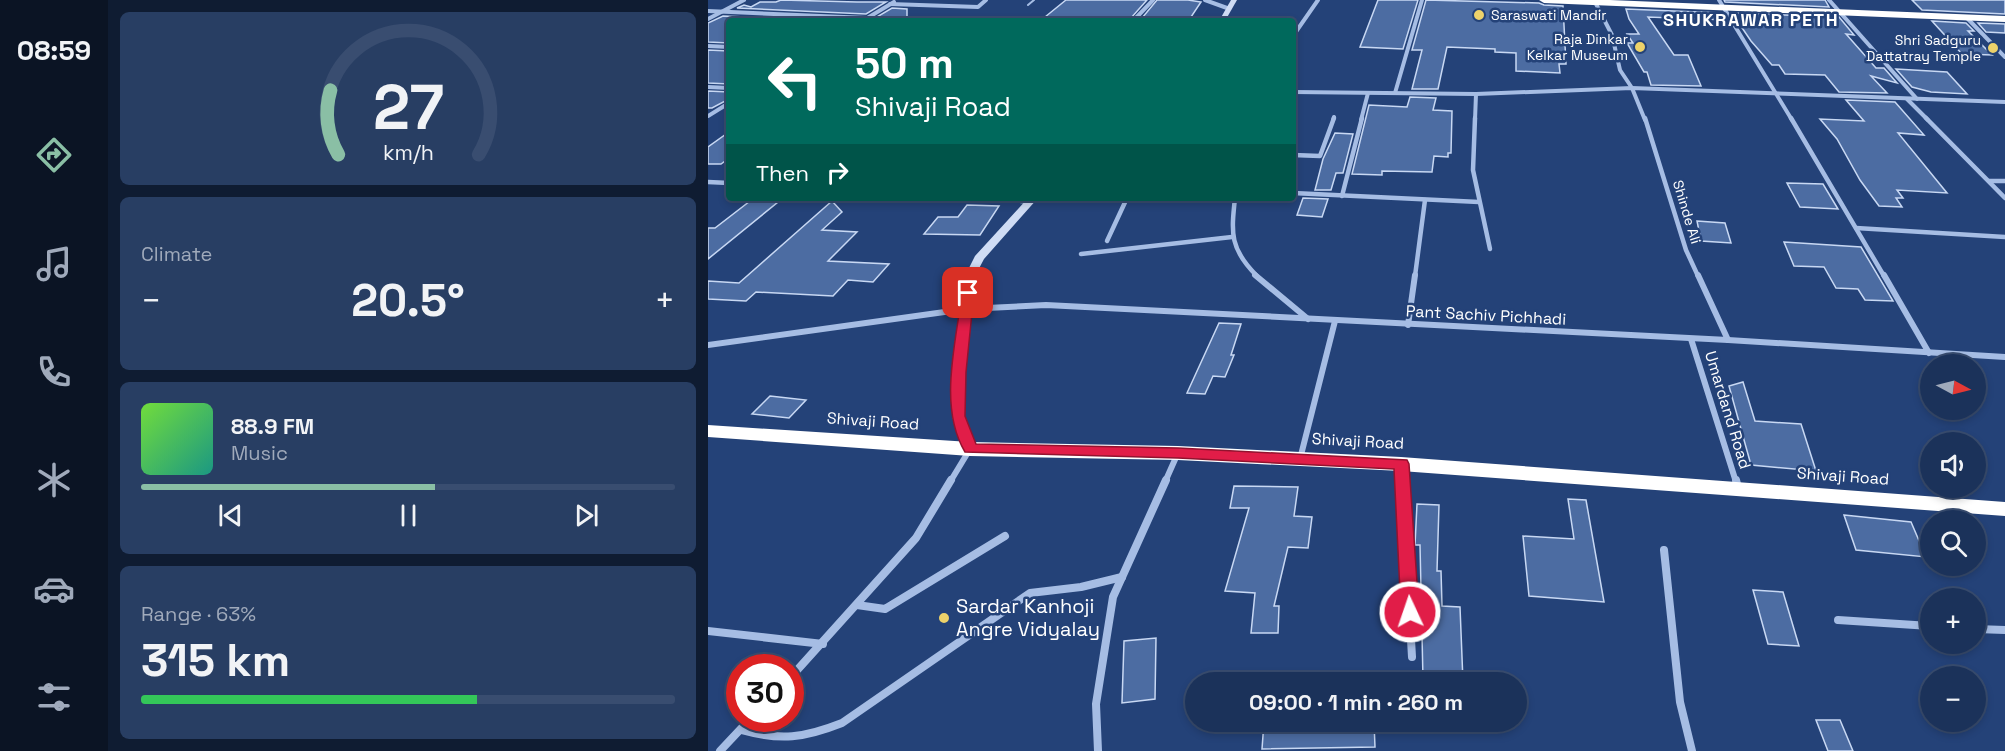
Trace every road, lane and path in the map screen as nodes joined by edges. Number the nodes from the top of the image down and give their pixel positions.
1 (744, 0) edge
2 (897, 0) edge
3 (986, 0) edge
4 (1034, 0) edge
5 (1153, 0) edge
6 (1205, 0) edge
7 (1234, 0) edge
8 (1318, 0) edge
9 (1422, 0) edge
10 (1546, 0) edge
11 (1830, 0) edge
12 (1596, 2) edge
13 (1721, 3) edge
14 (890, 4) junction
15 (1028, 5) dead end
16 (1227, 8) junction
17 (708, 11) edge
18 (721, 12) junction
19 (1839, 12) junction
20 (1966, 17) junction
21 (829, 18) edge
22 (868, 18) edge
23 (1136, 18) edge
24 (1223, 18) edge
25 (708, 19) edge
26 (2005, 19) edge
27 (1296, 32) edge
28 (708, 46) edge
29 (726, 47) edge
30 (2005, 57) edge
31 (708, 87) edge
32 (726, 88) edge
33 (1632, 88) junction
34 (1296, 92) edge
35 (1368, 93) junction
36 (1395, 93) junction
37 (1476, 94) junction
38 (1775, 94) junction
39 (1907, 99) junction
40 (1917, 99) junction
41 (2005, 102) edge
42 (726, 105) edge
43 (708, 116) edge
44 (1334, 117) dead end
45 (1296, 155) edge
46 (1988, 181) junction
47 (2005, 181) edge
48 (708, 182) edge
49 (726, 183) edge
50 (1296, 193) edge
51 (1341, 196) junction
52 (2005, 198) edge
53 (1425, 200) junction
54 (1029, 201) edge
55 (1126, 201) edge
56 (1235, 201) edge
57 (1479, 202) junction
58 (1856, 228) junction
59 (1232, 237) junction
60 (2005, 237) edge
61 (1107, 241) dead end
62 (1490, 249) dead end
63 (1081, 254) dead end
64 (966, 309) junction
65 (1308, 319) junction
66 (1335, 321) junction
67 (1408, 325) junction
68 (1691, 339) junction
69 (1728, 340) junction
70 (708, 345) edge
71 (1929, 353) junction
72 (2005, 357) edge
73 (708, 431) edge
74 (970, 449) junction
75 (1178, 453) junction
76 (1300, 459) junction
77 (1401, 464) junction
78 (1738, 489) junction
79 (2005, 509) edge
80 (1005, 536) dead end
81 (1664, 550) dead end
82 (1122, 577) junction
83 (857, 605) junction
84 (1838, 620) dead end
85 (1920, 625) edge
86 (1986, 629) edge
87 (2005, 630) edge
88 (708, 631) edge
89 (823, 644) junction
90 (1412, 657) dead end
91 (804, 664) edge
92 (739, 732) edge
93 (749, 732) edge
94 (720, 751) edge
95 (1098, 751) edge
96 (1692, 751) edge

1 - 18 street
2 - 14 street
3 - 14 street
4 - 15 lane
5 - 23 street
6 - 16 street
7 - 16 street
8 - 27 street
9 - 36 street
10 - 12 highway
11 - 19 street
12 - 13 highway
12 - 33 street, Shinde Ali
13 - 19 highway
13 - 38 street
14 - 22 street
16 - 24 street
17 - 18 street
18 - 21 street
18 - 25 street
19 - 20 highway
19 - 40 street
20 - 26 highway
20 - 30 street
28 - 29 street
31 - 32 street
33 - 37 street
33 - 38 street
33 - 69 street, Shinde Ali
34 - 35 street
35 - 36 street
35 - 51 street
36 - 37 street
37 - 57 street
38 - 39 street
38 - 58 street
39 - 40 street
39 - 46 street
40 - 41 street
42 - 43 street
44 - 45 street
46 - 47 street
46 - 52 street
48 - 49 street
50 - 51 street
51 - 53 street
53 - 57 street
53 - 67 street
54 - 64 street
55 - 61 street
56 - 59 street
57 - 62 street
58 - 60 street
58 - 71 street
59 - 63 street
59 - 65 street
64 - 65 street, Pant Sachiv Pichhadi
64 - 70 street, Pant Sachiv Pichhadi
64 - 74 street
65 - 66 street, Pant Sachiv Pichhadi
66 - 67 street, Pant Sachiv Pichhadi
66 - 76 street
67 - 68 street, Pant Sachiv Pichhadi
68 - 69 street, Pant Sachiv Pichhadi
68 - 78 street, Umardand Road
69 - 71 street, Pant Sachiv Pichhadi
71 - 72 street, Pant Sachiv Pichhadi
73 - 74 highway, Shivaji Road
74 - 75 highway, Shivaji Road
74 - 83 street
75 - 76 highway, Shivaji Road
75 - 82 street
76 - 77 highway, Shivaji Road
77 - 78 highway, Shivaji Road
77 - 90 street
78 - 79 highway, Shivaji Road
80 - 83 street
81 - 96 street
82 - 93 street
82 - 95 street
83 - 89 street
84 - 85 street
86 - 87 street
88 - 89 street
89 - 91 street
92 - 94 street

